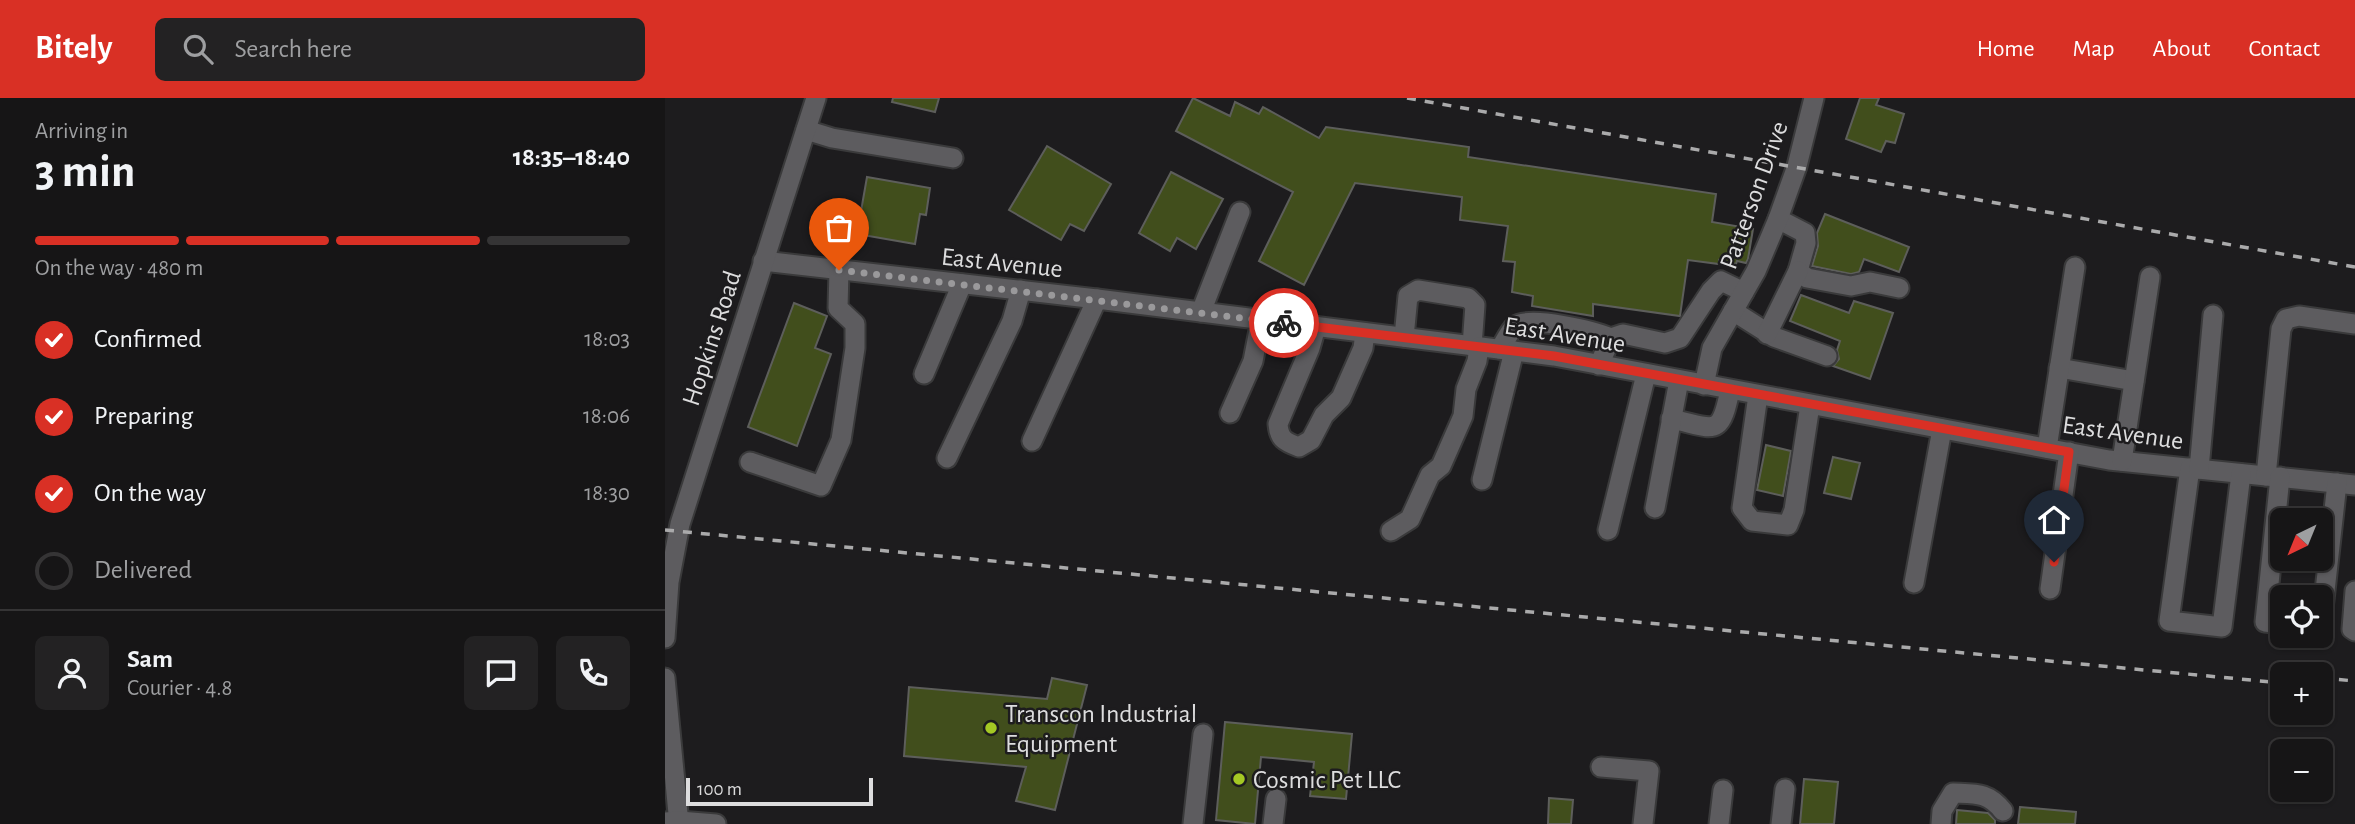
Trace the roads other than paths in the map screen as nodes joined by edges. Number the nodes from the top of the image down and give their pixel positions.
1 (816, 98) edge
2 (1814, 98) edge
3 (806, 130) junction
4 (953, 158) dead end
5 (1240, 212) dead end
6 (1778, 219) junction
7 (763, 261) junction
8 (2075, 267) dead end
9 (839, 270) junction
10 (1798, 271) junction
11 (2150, 277) dead end
12 (962, 284) junction
13 (1899, 288) dead end
14 (1021, 290) junction
15 (1744, 292) junction
16 (1097, 299) junction
17 (1733, 311) junction
18 (1201, 312) junction
19 (2213, 315) dead end
20 (1261, 320) junction
21 (2355, 324) edge
22 (1315, 327) junction
23 (1365, 333) junction
24 (1767, 334) junction
25 (1404, 337) junction
26 (1611, 338) junction
27 (1476, 346) junction
28 (1507, 350) junction
29 (1827, 356) dead end
30 (1599, 365) junction
31 (2059, 368) junction
32 (924, 373) dead end
33 (1646, 374) junction
34 (1679, 380) junction
35 (2134, 381) junction
36 (1704, 385) junction
37 (1730, 390) junction
38 (1758, 395) junction
39 (1810, 405) junction
40 (1230, 413) dead end
41 (1671, 419) junction
42 (1942, 429) junction
43 (1032, 441) dead end
44 (2047, 448) junction
45 (2069, 452) junction
46 (947, 458) dead end
47 (2122, 461) junction
48 (750, 462) dead end
49 (2195, 469) junction
50 (2241, 474) junction
51 (2273, 477) junction
52 (1482, 480) dead end
53 (2346, 484) edge
54 (1655, 508) dead end
55 (1608, 530) dead end
56 (1391, 531) dead end
57 (1914, 583) dead end
58 (2328, 585) edge
59 (2050, 589) dead end
60 (2355, 591) edge
61 (2270, 623) edge
62 (2355, 631) edge
63 (665, 638) edge
64 (665, 678) edge
65 (1203, 734) dead end
66 (1601, 767) dead end
67 (1784, 789) dead end
68 (1723, 790) dead end
69 (1276, 799) dead end
70 (2003, 811) dead end
71 (674, 822) edge
72 (716, 824) edge
73 (1193, 824) edge
74 (1273, 824) edge
75 (1643, 824) edge
76 (1719, 824) edge
77 (1781, 824) edge
78 (1941, 824) edge

1 - 3 street, Hopkins Road
2 - 6 street, Patterson Drive
3 - 4 street
3 - 7 street, Hopkins Road
5 - 18 street
6 - 10 street
6 - 15 street, Patterson Drive
7 - 9 street, East Avenue
7 - 63 street, Hopkins Road
8 - 31 street
9 - 12 street, East Avenue
9 - 48 street
10 - 13 street
10 - 24 street
11 - 35 street
12 - 14 street, East Avenue
12 - 32 street
14 - 16 street, East Avenue
14 - 46 street
15 - 17 street, Patterson Drive
15 - 26 street
16 - 18 street, East Avenue
16 - 43 street
17 - 24 street
17 - 36 street, Patterson Drive
18 - 20 street, East Avenue
19 - 49 street
20 - 22 street, East Avenue
20 - 40 street
21 - 51 street
22 - 23 street, East Avenue
22 - 23 street
23 - 25 street, East Avenue
24 - 29 street
25 - 27 street, East Avenue
25 - 27 street
26 - 28 street
26 - 30 street
27 - 28 street, East Avenue
27 - 56 street
28 - 30 street, East Avenue
28 - 52 street
30 - 33 street, East Avenue
31 - 35 street
31 - 44 street
33 - 34 street, East Avenue
33 - 55 street
34 - 36 street, East Avenue
34 - 41 street
35 - 47 street
36 - 37 street, East Avenue
37 - 38 street, East Avenue
37 - 41 street
38 - 39 street, East Avenue
38 - 39 street
39 - 42 street, East Avenue
41 - 54 street
42 - 44 street, East Avenue
42 - 57 street
44 - 45 street, East Avenue
45 - 47 street, East Avenue
45 - 59 street
47 - 49 street, East Avenue
49 - 50 street, East Avenue
49 - 50 street
50 - 51 street, East Avenue
51 - 53 street, East Avenue
51 - 61 street
53 - 58 street
60 - 62 street
64 - 71 street
65 - 73 street
66 - 75 street
67 - 77 street
68 - 76 street
69 - 74 street
70 - 78 street
71 - 72 street

